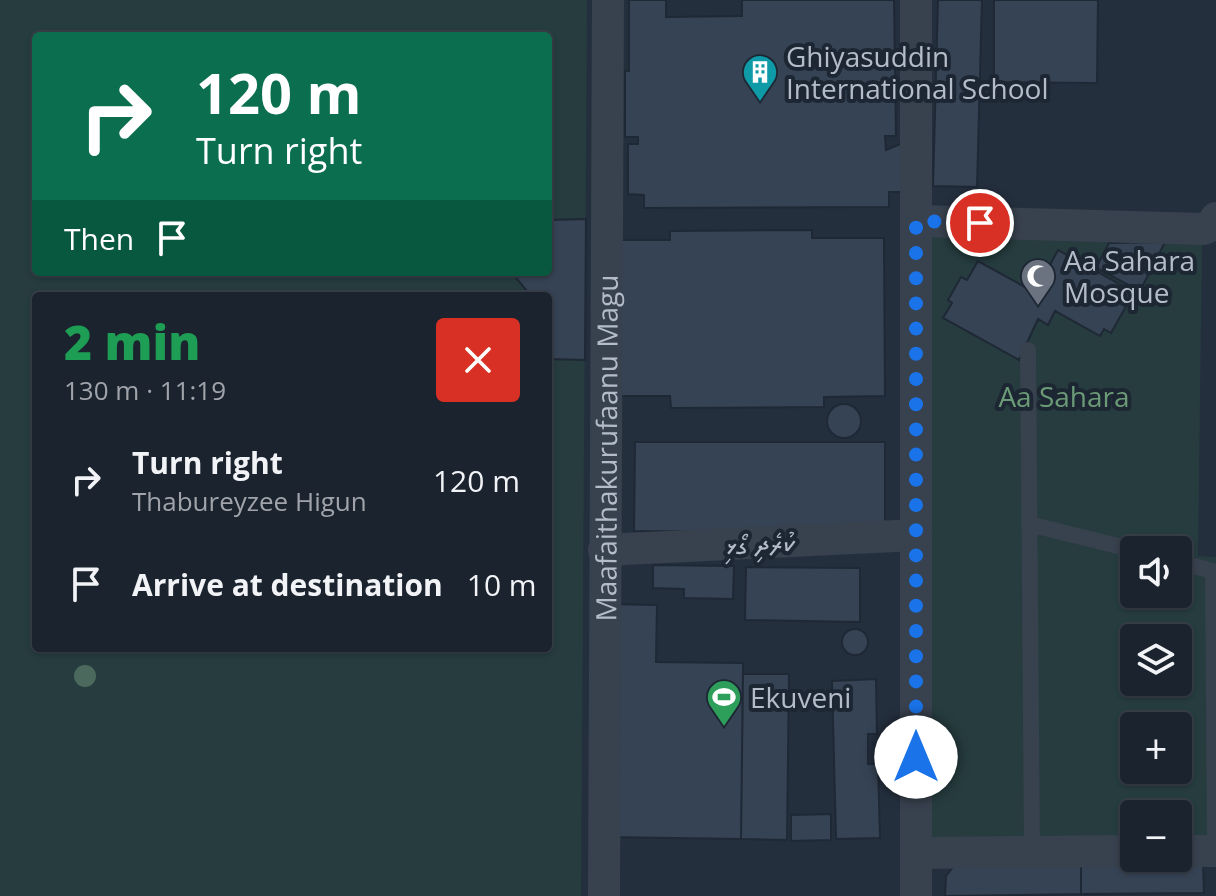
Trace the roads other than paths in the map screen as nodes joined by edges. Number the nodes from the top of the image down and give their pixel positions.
1 (608, 0) edge
2 (916, 0) edge
3 (916, 221) junction
4 (1214, 222) edge
5 (1028, 350) dead end
6 (1029, 524) junction
7 (916, 535) junction
8 (1120, 547) edge
9 (604, 550) junction
10 (1192, 566) edge
11 (1032, 850) junction
12 (1120, 851) edge
13 (1192, 851) edge
14 (1216, 851) edge
15 (916, 853) junction
16 (604, 896) edge
17 (916, 896) edge

1 - 9 street, Maafaithakurufaanu Magu
2 - 3 street
3 - 4 street
3 - 7 street
5 - 6 lane
6 - 8 lane
6 - 11 lane
7 - 9 street, ކުރެދި ގޯޅި
7 - 15 street
9 - 16 street, Maafaithakurufaanu Magu
10 - 14 lane
11 - 12 street
11 - 15 street
13 - 14 street
15 - 17 street

